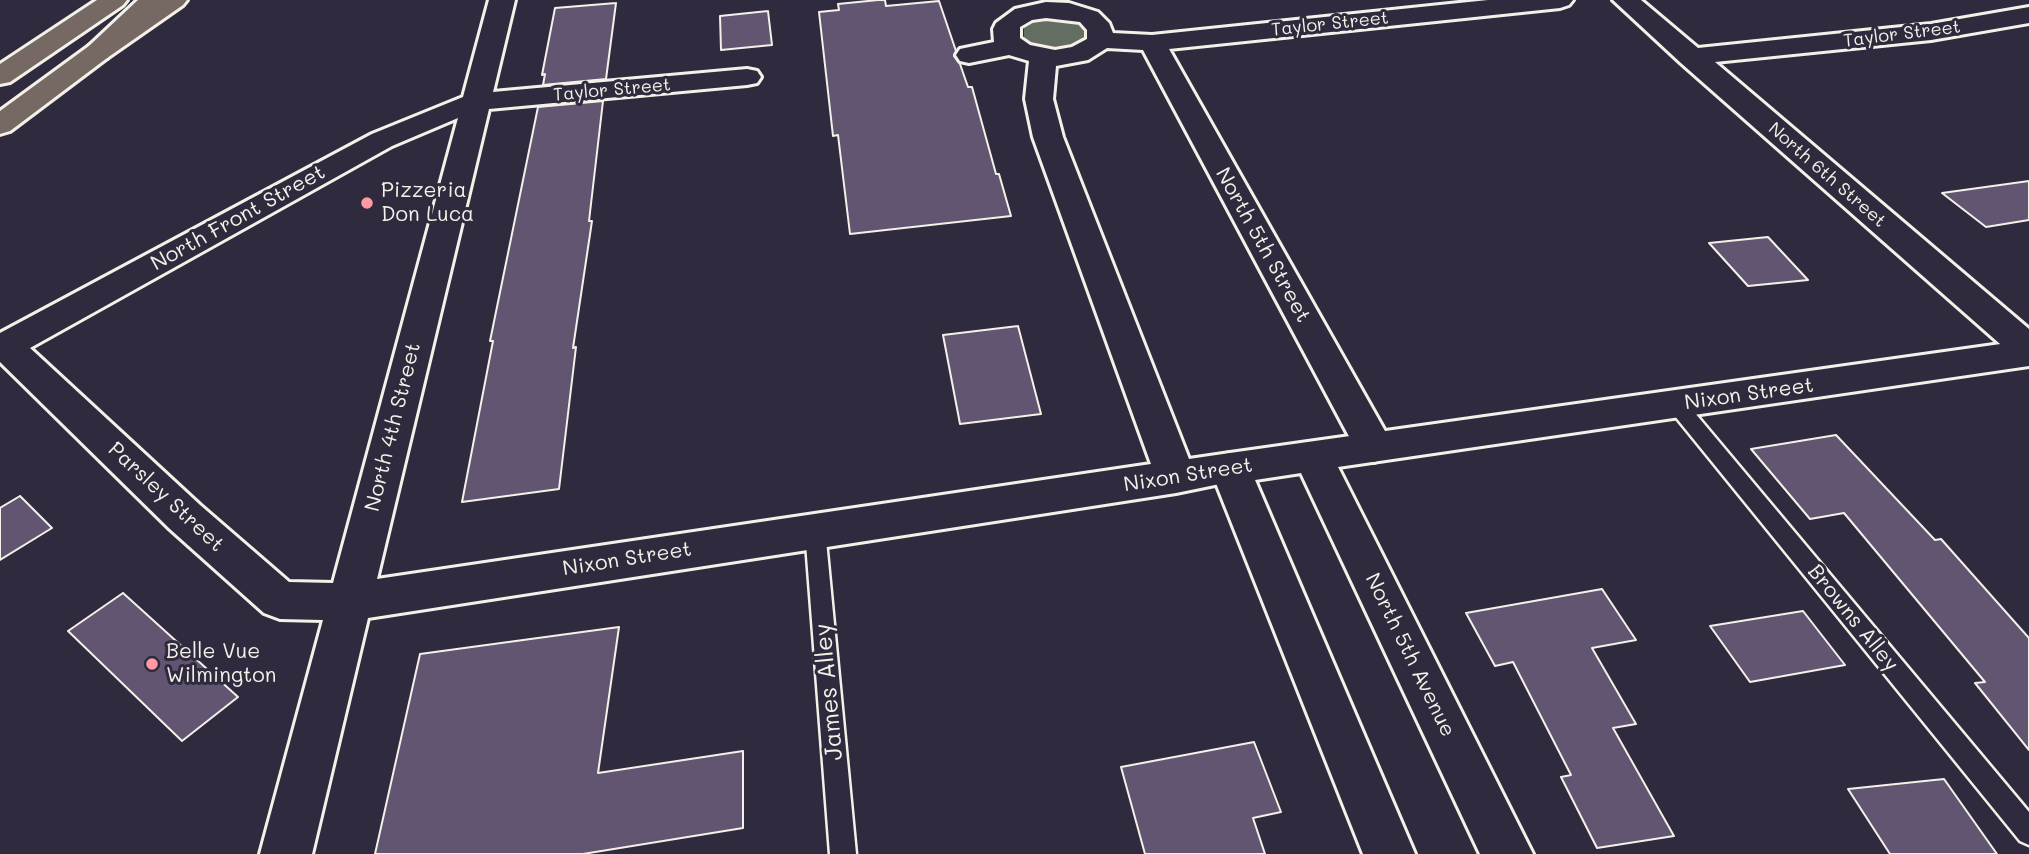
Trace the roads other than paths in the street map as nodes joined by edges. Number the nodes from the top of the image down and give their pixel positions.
1 (114, 0) edge
2 (153, 0) edge
3 (174, 0) edge
4 (502, 0) edge
5 (1560, 0) edge
6 (1626, 0) edge
7 (2029, 15) edge
8 (1100, 40) junction
9 (1152, 43) junction
10 (97, 51) junction
11 (1028, 51) junction
12 (969, 55) dead end
13 (1690, 57) junction
14 (0, 76) edge
15 (747, 77) dead end
16 (477, 102) junction
17 (0, 125) edge
18 (5, 345) joint
19 (2029, 351) edge
20 (1677, 405) junction
21 (1374, 447) junction
22 (1313, 456) junction
23 (1230, 468) junction
24 (1176, 477) junction
25 (815, 530) junction
26 (348, 602) junction
27 (2029, 832) edge
28 (286, 854) edge
29 (843, 854) edge
30 (1389, 854) edge
31 (1507, 854) edge

1 - 14 main road
2 - 10 main road
3 - 10 main road
4 - 16 street, North 4th Street
5 - 9 street, Taylor Street
6 - 13 street, North 6th Street
7 - 13 street, Taylor Street
8 - 9 street, Taylor Street
8 - 11 street
8 - 11 street
9 - 21 street, North 5th Street
10 - 17 main road
11 - 12 street
11 - 24 street
13 - 19 street, North 6th Street
15 - 16 street, Taylor Street
16 - 18 street, North Front Street
16 - 26 street, North 4th Street
18 - 26 street, Parsley Street
19 - 20 street, Nixon Street
20 - 21 street, Nixon Street
20 - 27 lane, Browns Alley
21 - 22 street, Nixon Street
22 - 23 street, Nixon Street
22 - 31 street, North 5th Avenue
23 - 24 street, Nixon Street
23 - 30 street
24 - 25 street, Nixon Street
25 - 26 street, Nixon Street
25 - 29 lane, James Alley
26 - 28 street, North 4th Street

